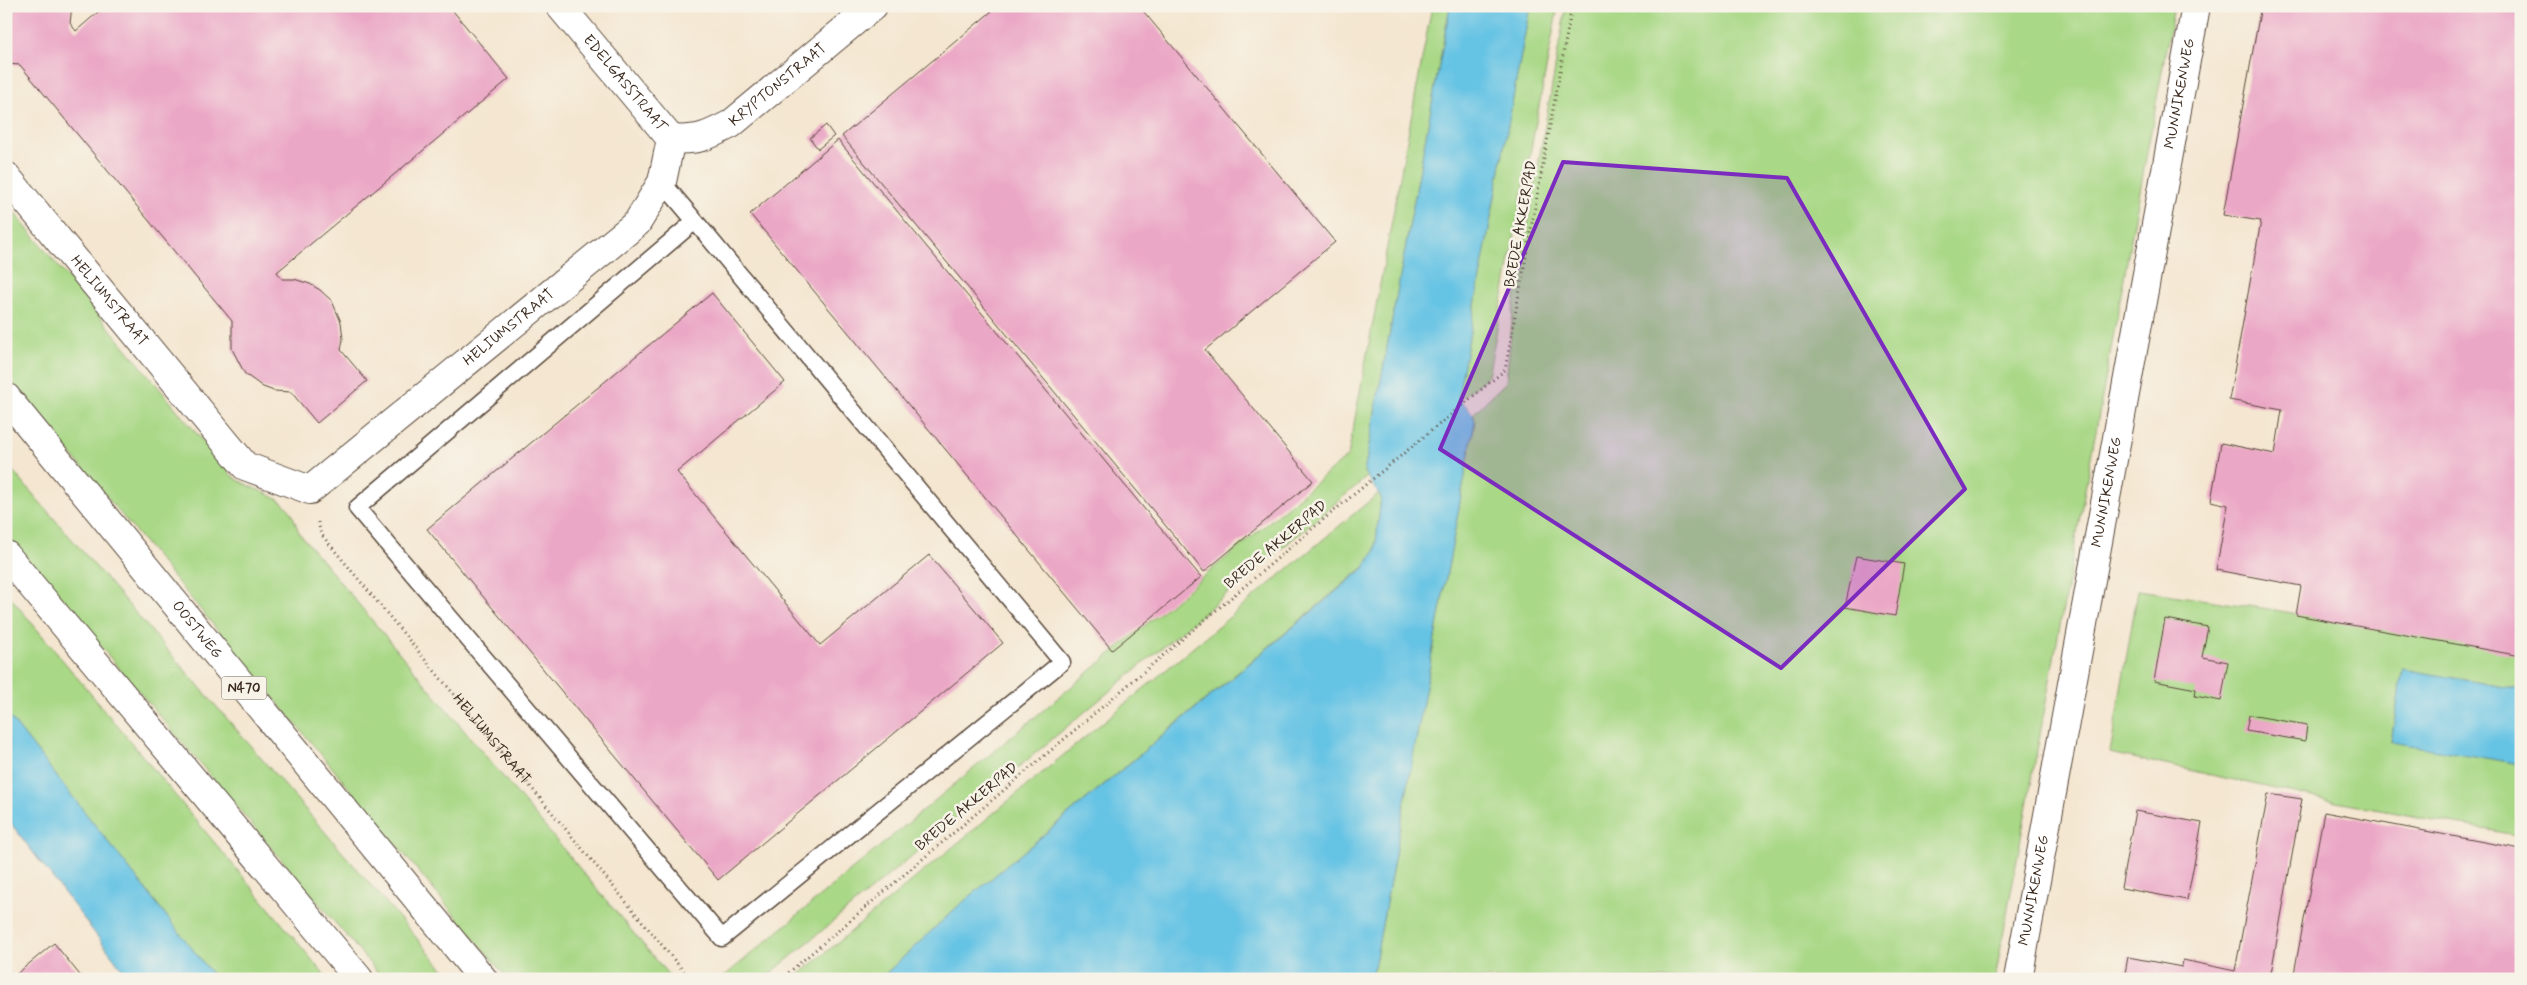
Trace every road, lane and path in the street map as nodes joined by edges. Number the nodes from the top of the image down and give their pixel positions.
1 (560, 6) edge
2 (874, 6) edge
3 (1572, 6) edge
4 (2196, 6) edge
5 (672, 139) junction
6 (6, 176) edge
7 (662, 182) junction
8 (695, 221) junction
9 (6, 397) edge
10 (310, 490) junction
11 (6, 555) edge
12 (358, 979) edge
13 (483, 979) edge
14 (690, 979) edge
15 (781, 979) edge
16 (2018, 979) edge

1 - 5 street, EDELGASSTRAAT
2 - 5 street, KRYPTONSTRAAT
3 - 15 path, BREDE AKKERPAD
4 - 16 street, MUNNIKENWEG
5 - 7 street, HELIUMSTRAAT
6 - 10 street, HELIUMSTRAAT
7 - 8 lane
7 - 10 street, HELIUMSTRAAT
8 - 8 lane
9 - 13 street, OOSTWEG / N470
10 - 14 path, HELIUMSTRAAT
11 - 12 street

